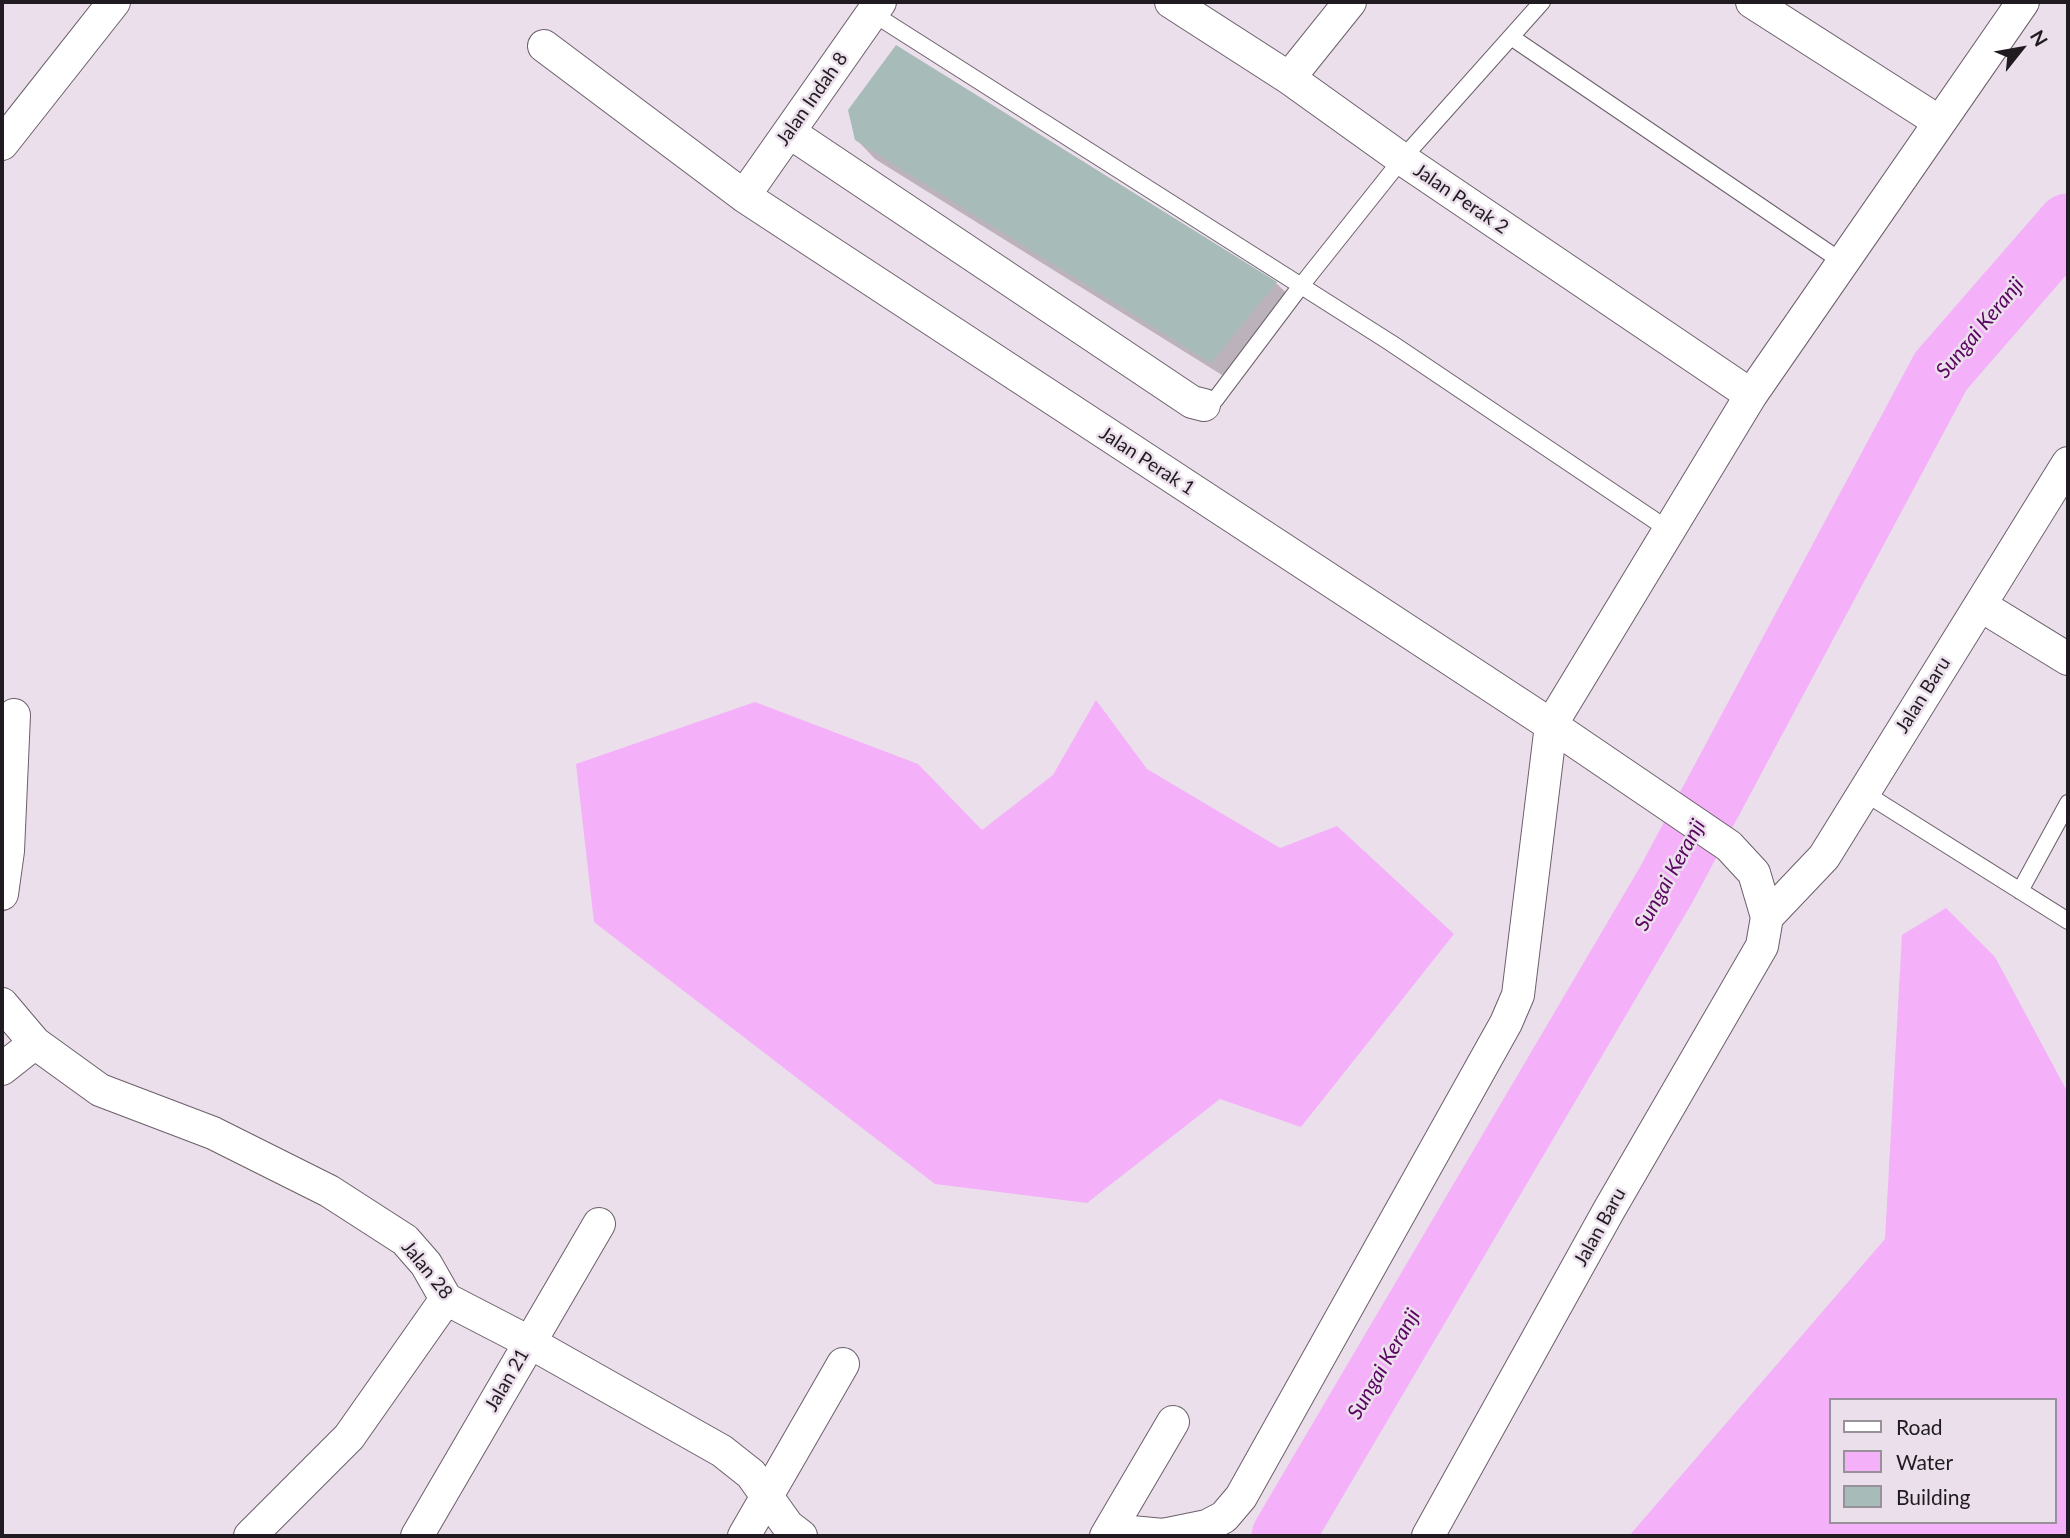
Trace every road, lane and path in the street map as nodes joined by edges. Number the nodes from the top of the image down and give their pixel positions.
1 (114, 2) edge
2 (1171, 2) edge
3 (1350, 2) edge
4 (1542, 2) edge
5 (1752, 2) edge
6 (2017, 4) edge
7 (876, 7) edge
8 (1511, 37) junction
9 (544, 46) dead end
10 (1289, 78) junction
11 (1938, 121) junction
12 (789, 132) junction
13 (2, 144) edge
14 (1402, 159) junction
15 (744, 196) junction
16 (1841, 261) junction
17 (1300, 287) junction
18 (1751, 395) junction
19 (1204, 405) joint
20 (2068, 463) edge
21 (1669, 530) junction
22 (1980, 605) junction
23 (2068, 659) edge
24 (14, 715) dead end
25 (1551, 725) junction
26 (1863, 792) junction
27 (2068, 803) edge
28 (5, 850) edge
29 (2020, 891) junction
30 (2, 894) edge
31 (1767, 917) junction
32 (2068, 921) edge
33 (2, 1004) edge
34 (35, 1043) junction
35 (2, 1069) edge
36 (599, 1224) dead end
37 (446, 1298) junction
38 (529, 1342) junction
39 (843, 1364) dead end
40 (1173, 1422) dead end
41 (768, 1496) junction
42 (1108, 1533) edge
43 (250, 1536) edge
44 (417, 1536) edge
45 (744, 1536) edge
46 (801, 1536) edge
47 (1428, 1536) edge

1 - 13 street
2 - 10 street, Jalan Perak 2
3 - 10 street
4 - 8 lane
5 - 11 street
6 - 11 street
7 - 12 street, Jalan Indah 8
7 - 17 lane
8 - 14 lane
8 - 16 lane
9 - 15 street, Jalan Perak 1
10 - 14 street, Jalan Perak 2
11 - 16 street
12 - 15 street, Jalan Indah 8
12 - 19 street
14 - 17 lane
14 - 18 street, Jalan Perak 2
15 - 25 street, Jalan Perak 1
16 - 18 street
17 - 19 lane
17 - 21 lane
18 - 21 street
20 - 22 street, Jalan Baru
21 - 25 street
22 - 23 street
22 - 26 street, Jalan Baru
24 - 28 street
25 - 31 street, Jalan Baru
25 - 42 street
26 - 29 lane
26 - 31 street, Jalan Baru
27 - 29 lane
28 - 30 street
29 - 32 lane
31 - 47 street, Jalan Baru
33 - 34 street, Jalan 28
34 - 35 street
34 - 37 street, Jalan 28
36 - 38 street, Jalan 21
37 - 38 street, Jalan 28
37 - 43 street
38 - 41 street, Jalan 28
38 - 44 street, Jalan 21
39 - 41 street
40 - 42 street
41 - 45 street
41 - 46 street, Jalan 28

